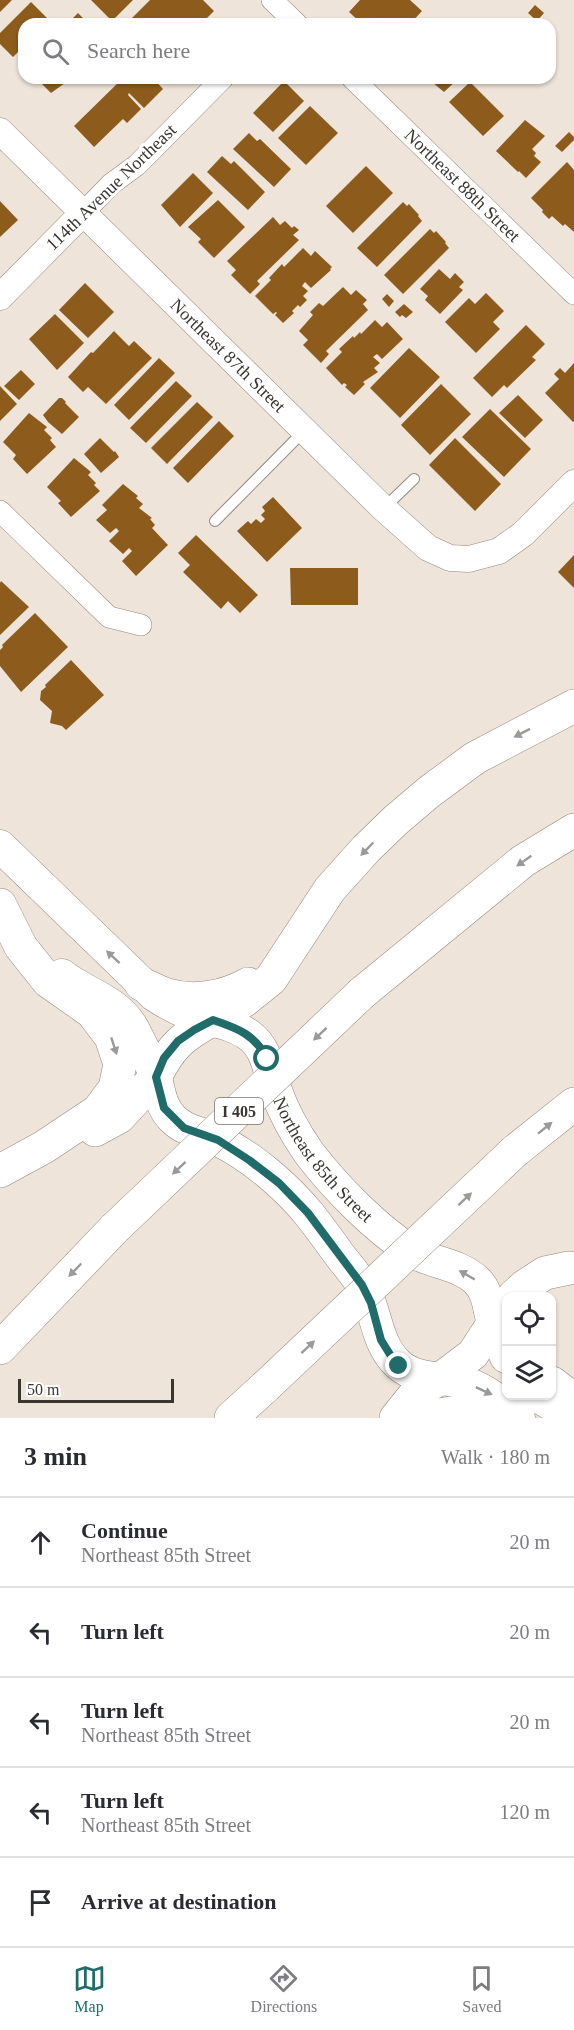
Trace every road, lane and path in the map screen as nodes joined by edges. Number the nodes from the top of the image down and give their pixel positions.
1 (217, 84) edge
2 (358, 84) edge
3 (0, 130) edge
4 (84, 212) junction
5 (574, 294) edge
6 (0, 297) edge
7 (305, 430) junction
8 (414, 479) dead end
9 (574, 483) edge
10 (383, 508) junction
11 (0, 511) edge
12 (215, 521) dead end
13 (141, 626) dead end
14 (574, 706) edge
15 (574, 830) edge
16 (0, 846) edge
17 (0, 904) edge
18 (302, 933) junction
19 (141, 984) junction
20 (213, 1020) junction
21 (156, 1077) junction
22 (574, 1104) edge
23 (44, 1147) junction
24 (0, 1171) edge
25 (572, 1267) edge
26 (518, 1292) edge
27 (544, 1292) edge
28 (500, 1314) edge
29 (505, 1346) edge
30 (0, 1348) edge
31 (441, 1378) junction
32 (556, 1386) edge
33 (545, 1400) edge
34 (574, 1400) edge
35 (231, 1418) edge
36 (396, 1418) edge
37 (432, 1418) edge
38 (482, 1418) edge
39 (519, 1418) edge
40 (574, 1418) edge

1 - 4 street, 114th Avenue Northeast
2 - 5 street, Northeast 88th Street
3 - 4 street, Northeast 87th Street
4 - 6 street, 114th Avenue Northeast
4 - 7 street, Northeast 87th Street
7 - 10 street, Northeast 87th Street
7 - 12 lane
8 - 10 lane
9 - 10 street, Northeast 87th Street
11 - 13 street
14 -> 18 highway
15 -> 30 highway, I 405, bridge
19 -> 16 main road, Northeast 85th Street
17 - 21 main road
17 -> 23 highway
18 - 19 highway
18 - 20 highway
19 - 20 main road, Northeast 85th Street
20 - 21 main road
28 -> 20 main road, Northeast 85th Street
21 - 23 highway
21 - 31 main road
35 -> 22 highway, bridge
23 - 24 highway
25 - 26 highway
25 - 27 highway
28 - 29 main road, Northeast 85th Street
28 - 31 main road
31 - 36 highway
31 -> 39 main road
32 - 34 highway
33 - 40 main road
37 - 38 highway

